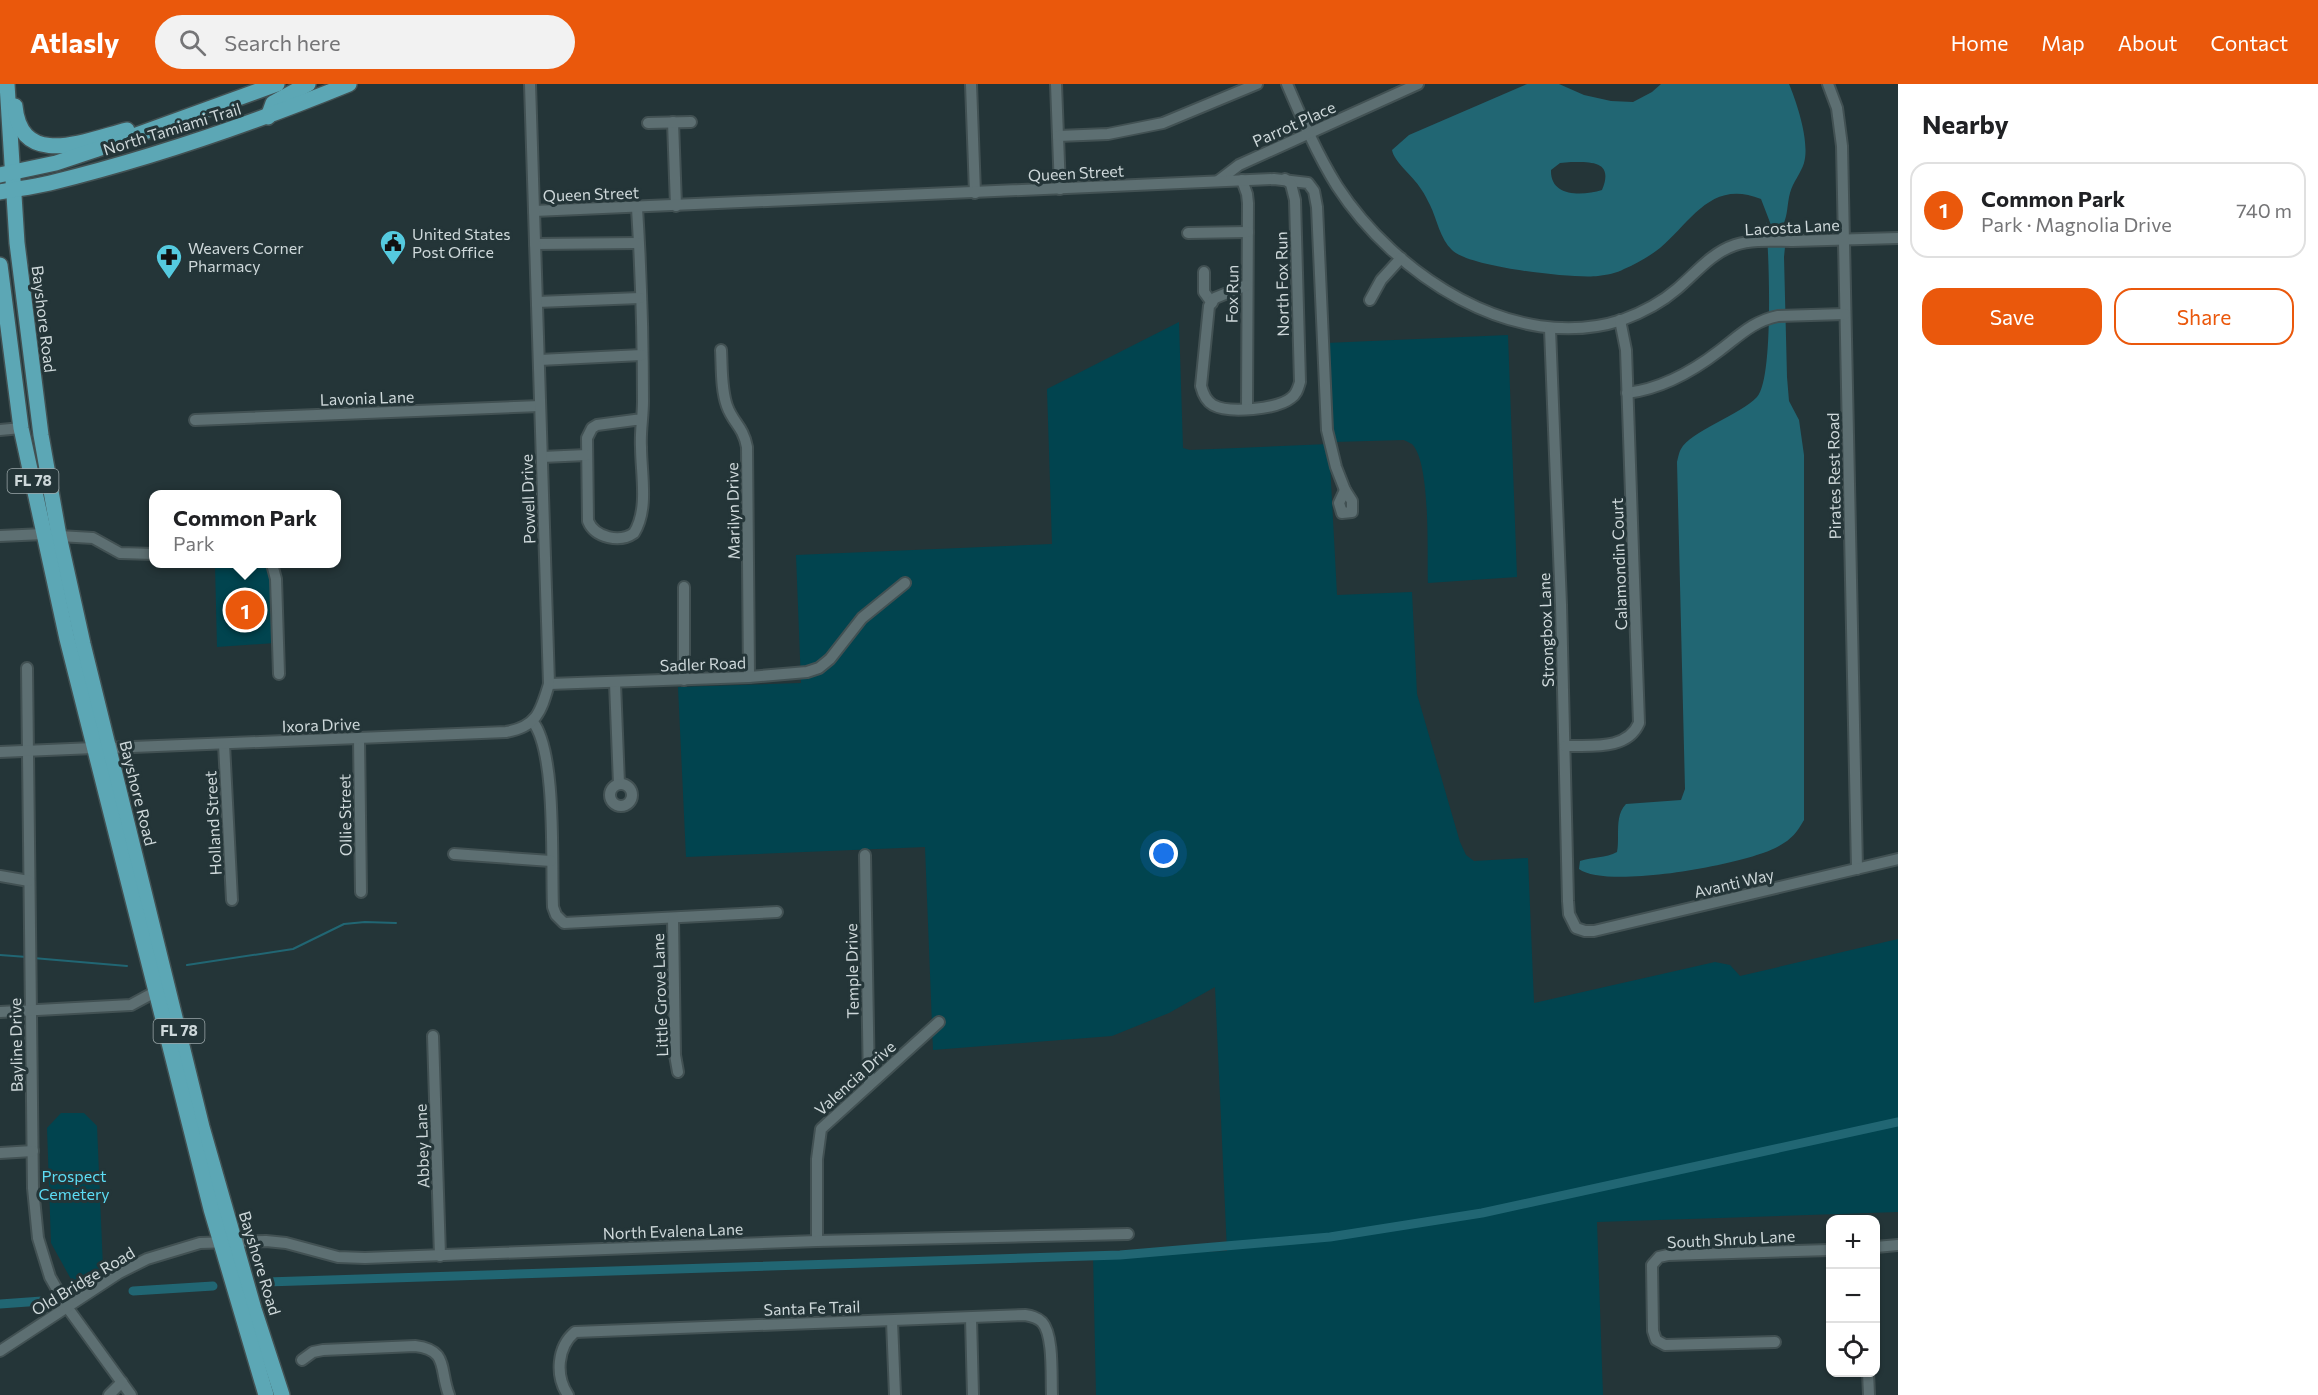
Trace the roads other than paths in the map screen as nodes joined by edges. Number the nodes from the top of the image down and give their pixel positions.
1 (7, 84) edge
2 (13, 84) edge
3 (277, 84) edge
4 (308, 84) edge
5 (349, 84) edge
6 (530, 84) edge
7 (971, 84) edge
8 (1056, 84) edge
9 (1257, 84) edge
10 (1287, 84) edge
11 (1418, 84) edge
12 (1828, 84) edge
13 (194, 115) junction
14 (268, 117) junction
15 (674, 122) junction
16 (691, 122) dead end
17 (648, 123) dead end
18 (1310, 134) junction
19 (1058, 136) junction
20 (6, 174) edge
21 (1285, 179) junction
22 (1242, 180) junction
23 (1218, 181) junction
24 (1060, 189) junction
25 (6, 191) edge
26 (975, 193) junction
27 (676, 206) junction
28 (637, 208) junction
29 (534, 211) junction
30 (1248, 232) junction
31 (1188, 233) dead end
32 (1898, 238) edge
33 (1844, 239) junction
34 (638, 243) junction
35 (535, 244) junction
36 (1401, 258) junction
37 (0, 265) edge
38 (1204, 272) dead end
39 (1247, 285) junction
40 (0, 287) edge
41 (640, 298) junction
42 (1370, 300) dead end
43 (537, 302) junction
44 (1212, 303) junction
45 (4, 305) junction
46 (1845, 314) junction
47 (1620, 320) junction
48 (1550, 329) junction
49 (721, 350) dead end
50 (642, 355) junction
51 (539, 360) junction
52 (1628, 393) junction
53 (540, 406) junction
54 (1247, 409) junction
55 (642, 419) junction
56 (195, 420) dead end
57 (21, 428) junction
58 (0, 430) edge
59 (587, 455) junction
60 (542, 457) junction
61 (1345, 490) dead end
62 (52, 535) junction
63 (0, 536) edge
64 (149, 554) edge
65 (273, 568) edge
66 (905, 583) dead end
67 (684, 587) dead end
68 (27, 668) dead end
69 (279, 674) dead end
70 (749, 677) junction
71 (684, 680) junction
72 (615, 683) junction
73 (549, 684) junction
74 (532, 722) junction
75 (359, 739) junction
76 (224, 744) junction
77 (1565, 746) junction
78 (101, 748) junction
79 (29, 751) junction
80 (0, 752) edge
81 (619, 784) dead end
82 (454, 854) dead end
83 (865, 855) dead end
84 (1898, 859) edge
85 (551, 861) junction
86 (1857, 869) junction
87 (0, 876) edge
88 (29, 881) junction
89 (361, 892) dead end
90 (232, 900) dead end
91 (777, 912) dead end
92 (673, 918) junction
93 (1576, 928) joint
94 (155, 992) junction
95 (31, 1011) junction
96 (0, 1012) edge
97 (939, 1022) dead end
98 (433, 1036) dead end
99 (678, 1072) dead end
100 (869, 1085) junction
101 (0, 1152) edge
102 (33, 1152) junction
103 (1128, 1234) dead end
104 (817, 1241) junction
105 (228, 1243) junction
106 (1898, 1245) edge
107 (1880, 1246) edge
108 (1826, 1250) edge
109 (440, 1256) junction
110 (67, 1307) junction
111 (971, 1318) junction
112 (892, 1321) junction
113 (1775, 1342) dead end
114 (0, 1351) edge
115 (302, 1360) dead end
116 (1868, 1377) edge
117 (115, 1391) edge
118 (131, 1395) edge
119 (266, 1395) edge
120 (282, 1395) edge
121 (449, 1395) edge
122 (568, 1395) edge
123 (895, 1395) edge
124 (973, 1395) edge
125 (1052, 1395) edge
126 (1869, 1395) edge

1 - 20 main road, FL 78
2 - 13 main road
3 - 13 main road, North Tamiami Trail
4 - 14 main road
5 - 14 main road, North Tamiami Trail
6 - 29 street, Powell Drive
7 - 26 street
8 - 19 street
9 - 19 street
10 - 18 street, Lacosta Lane
11 - 18 street, Parrot Place
12 - 33 street, Pirates Rest Road
13 - 20 main road, North Tamiami Trail
14 - 25 main road, North Tamiami Trail
15 - 16 street
15 - 17 street
15 - 27 street
18 - 23 street, Parrot Place
18 - 36 street, Lacosta Lane
19 - 24 street
20 - 25 main road, FL 78
21 - 22 street, Queen Street
21 - 54 street, North Fox Run
21 - 61 street, Queen Street
22 - 23 street, Queen Street
22 - 30 street, Fox Run
23 - 24 street, Queen Street
24 - 26 street, Queen Street
25 - 62 main road, Bayshore Road / FL 78
26 - 27 street, Queen Street
27 - 28 street, Queen Street
28 - 29 street, Queen Street
28 - 34 street
29 - 35 street, Powell Drive
30 - 31 street
30 - 39 street, Fox Run
32 - 33 street, Lacosta Lane
33 - 46 street, Pirates Rest Road
33 - 47 street, Lacosta Lane
34 - 35 street
34 - 41 street
35 - 43 street, Powell Drive
36 - 42 street
36 - 48 street, Lacosta Lane
37 - 45 main road, Bayshore Road / FL 78
38 - 44 street
39 - 44 street
39 - 54 street, Fox Run
40 - 45 main road
41 - 43 street
41 - 50 street
43 - 51 street, Powell Drive
44 - 54 street
45 - 57 main road, Bayshore Road / FL 78
46 - 52 street
46 - 86 street, Pirates Rest Road
47 - 48 street, Lacosta Lane
47 - 52 street, Calamondin Court
48 - 77 street, Strongbox Lane
49 - 70 street, Marilyn Drive
50 - 51 street
50 - 55 street
51 - 53 street, Powell Drive
52 - 77 street, Calamondin Court
53 - 56 street, Lavonia Lane
53 - 60 street, Powell Drive
55 - 59 street
55 - 59 street
57 - 58 street
57 - 62 main road, Bayshore Road / FL 78
59 - 60 street
60 - 73 street, Powell Drive
62 - 63 street
62 - 64 street
62 - 78 main road, Bayshore Road / FL 78
62 - 78 main road, Bayshore Road / FL 78
65 - 69 street
66 - 70 street, Sadler Road
67 - 71 street
68 - 79 street, Bayline Drive
70 - 71 street, Sadler Road
71 - 72 street, Sadler Road
72 - 73 street, Sadler Road
72 - 81 street
73 - 74 street, Powell Drive
74 - 75 street, Ixora Drive
74 - 85 street
75 - 76 street, Ixora Drive
75 - 89 street, Ollie Street
76 - 78 street, Ixora Drive
76 - 90 street, Holland Street
77 - 93 street, Strongbox Lane
78 - 79 street, Ixora Drive
78 - 94 main road, Bayshore Road / FL 78
78 - 105 main road, Bayshore Road / FL 78
79 - 80 street, Ixora Drive
79 - 88 street, Bayline Drive
82 - 85 street
83 - 100 street, Temple Drive
84 - 86 street, Avanti Way
85 - 92 street, Little Grove Lane
86 - 93 street, Avanti Way
87 - 88 street
88 - 95 street, Bayline Drive
91 - 92 street, Little Grove Lane
92 - 99 street, Little Grove Lane
94 - 95 street
94 - 105 main road, Bayshore Road / FL 78
95 - 96 street
95 - 102 street, Bayline Drive
97 - 100 street, Valencia Drive
98 - 109 street, Abbey Lane
100 - 104 street, Valencia Drive
101 - 102 street
102 - 110 street, Bayline Drive
103 - 104 street, North Evalena Lane
104 - 109 street, North Evalena Lane
105 - 109 street, North Evalena Lane
105 - 110 street, Old Bridge Road
105 - 119 main road, Bayshore Road / FL 78
105 - 120 main road, Bayshore Road / FL 78
106 - 107 street
108 - 113 street, South Shrub Lane
110 - 114 street, Old Bridge Road
110 - 117 street, Bayline Drive
111 - 112 street, Santa Fe Trail
111 - 124 street
111 - 125 street, Santa Fe Trail
112 - 122 street, Santa Fe Trail
112 - 123 street
115 - 121 street
116 - 126 street
117 - 118 street, Bayline Drive

